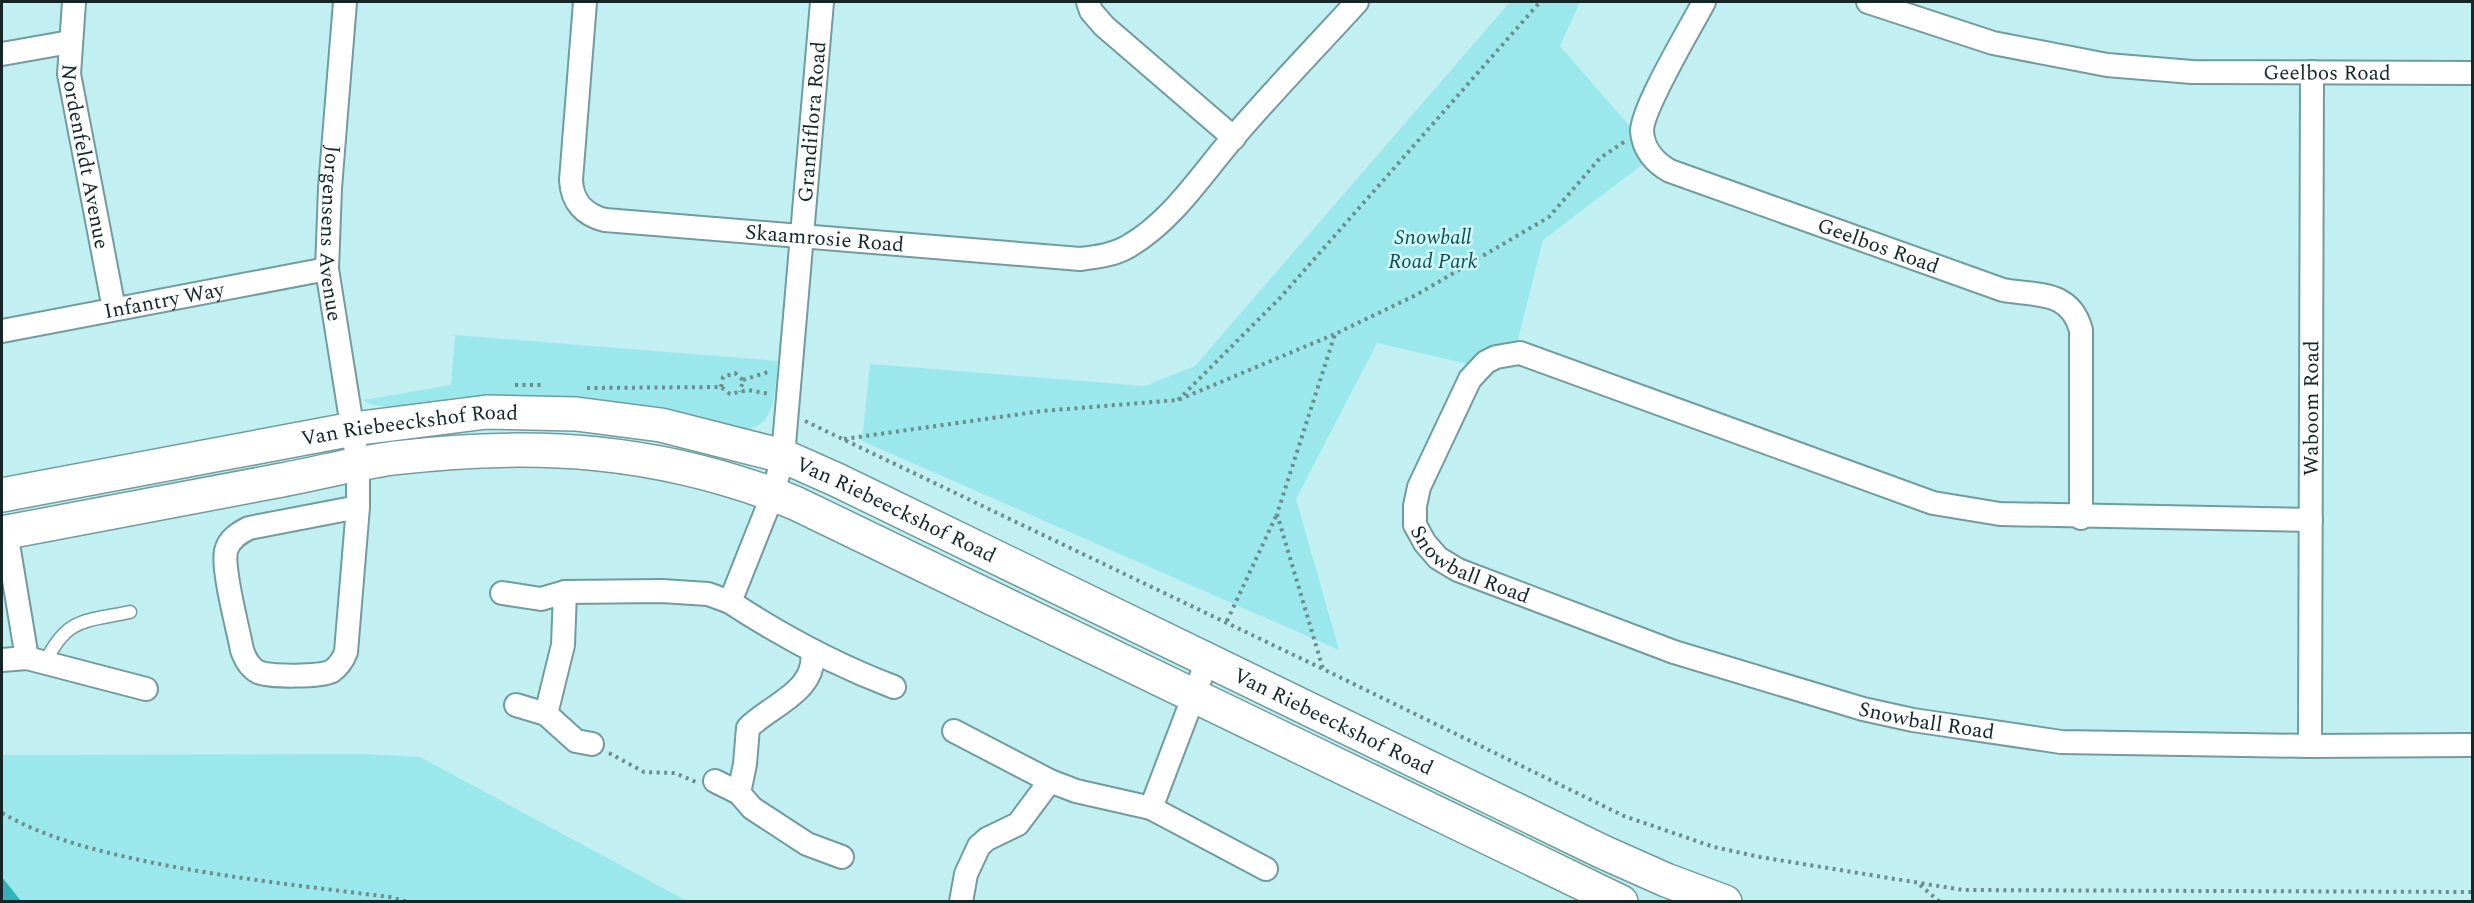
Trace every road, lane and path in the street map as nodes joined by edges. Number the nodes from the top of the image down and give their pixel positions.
1 (74, 2) edge
2 (345, 2) edge
3 (585, 2) edge
4 (822, 2) edge
5 (1088, 2) edge
6 (1356, 2) edge
7 (1540, 2) edge
8 (1704, 2) edge
9 (1868, 2) edge
10 (70, 42) junction
11 (2, 54) edge
12 (2312, 72) junction
13 (2472, 73) edge
14 (1234, 138) junction
15 (800, 236) junction
16 (327, 269) junction
17 (114, 309) junction
18 (2, 331) edge
19 (1335, 334) dead end
20 (790, 366) junction
21 (743, 380) junction
22 (722, 387) dead end
23 (740, 393) dead end
24 (1178, 400) junction
25 (787, 401) junction
26 (353, 429) junction
27 (843, 439) junction
28 (783, 456) junction
29 (357, 465) junction
30 (63, 484) junction
31 (773, 494) junction
32 (2, 495) edge
33 (358, 507) junction
34 (1277, 514) dead end
35 (2082, 518) junction
36 (2310, 520) junction
37 (3, 529) edge
38 (565, 591) junction
39 (502, 593) dead end
40 (730, 602) junction
41 (130, 612) dead end
42 (1227, 621) junction
43 (812, 652) junction
44 (2, 660) edge
45 (36, 660) junction
46 (1207, 661) junction
47 (1323, 669) dead end
48 (894, 687) dead end
49 (146, 689) dead end
50 (1193, 695) junction
51 (516, 705) dead end
52 (546, 714) junction
53 (954, 731) dead end
54 (592, 744) joint
55 (2472, 745) edge
56 (2310, 746) junction
57 (715, 781) joint
58 (1050, 782) junction
59 (739, 793) junction
60 (1151, 808) junction
61 (2, 813) edge
62 (842, 857) dead end
63 (1628, 863) junction
64 (1266, 869) dead end
65 (1919, 885) dead end
66 (1614, 900) edge
67 (408, 902) edge
68 (961, 902) edge
69 (1725, 902) edge
70 (1940, 902) edge

1 - 10 street, Nordenfeldt Avenue
2 - 16 street, Jorgensens Avenue
3 - 15 street, Skaamrosie Road
4 - 15 street, Grandiflora Road
5 - 14 street
6 - 14 street, Skaamrosie Road
7 - 24 path
8 - 35 street, Geelbos Road
9 - 12 street, Geelbos Road
10 - 11 street
10 - 17 street, Nordenfeldt Avenue
12 - 13 street, Geelbos Road
12 - 36 street, Waboom Road
14 - 15 street, Skaamrosie Road
15 - 20 street, Grandiflora Road
16 - 17 street, Infantry Way
16 - 26 street, Jorgensens Avenue
17 - 18 street, Infantry Way
19 - 24 path
20 - 21 path
20 - 25 street, Grandiflora Road
21 - 22 path
21 - 23 path
24 - 27 path
25 - 27 path
25 - 28 street, Grandiflora Road
26 - 28 street, Van Riebeeckshof Road
26 - 29 street, Jorgensens Avenue
26 - 30 street, Van Riebeeckshof Road
27 - 42 path
28 - 31 street, Grandiflora Road
28 - 46 street, Van Riebeeckshof Road
29 - 31 street, Van Riebeeckshof Road
29 - 33 street, Jorgensens Avenue
29 - 37 street, Van Riebeeckshof Road
30 - 32 street, Van Riebeeckshof Road
30 - 37 street
31 - 40 street, Grandiflora Road
31 - 50 street, Van Riebeeckshof Road
33 - 33 street, Jorgensens Avenue
34 - 42 path
35 - 36 street, Snowball Road
35 - 56 street, Snowball Road
36 - 56 street, Waboom Road
37 - 45 street
38 - 39 street
38 - 40 street
38 - 52 street
40 - 43 street
41 - 45 lane
42 - 47 path
43 - 48 street
43 - 59 street
44 - 45 street
45 - 49 street
46 - 50 street
46 - 63 street, Van Riebeeckshof Road
50 - 60 street
50 - 66 street, Van Riebeeckshof Road
51 - 52 street
52 - 54 street
53 - 58 street
54 - 57 path
55 - 56 street, Snowball Road
57 - 59 street
58 - 60 street
58 - 68 street
59 - 62 street
60 - 64 street
61 - 67 path
63 - 66 street
63 - 69 street, Van Riebeeckshof Road
65 - 70 path

